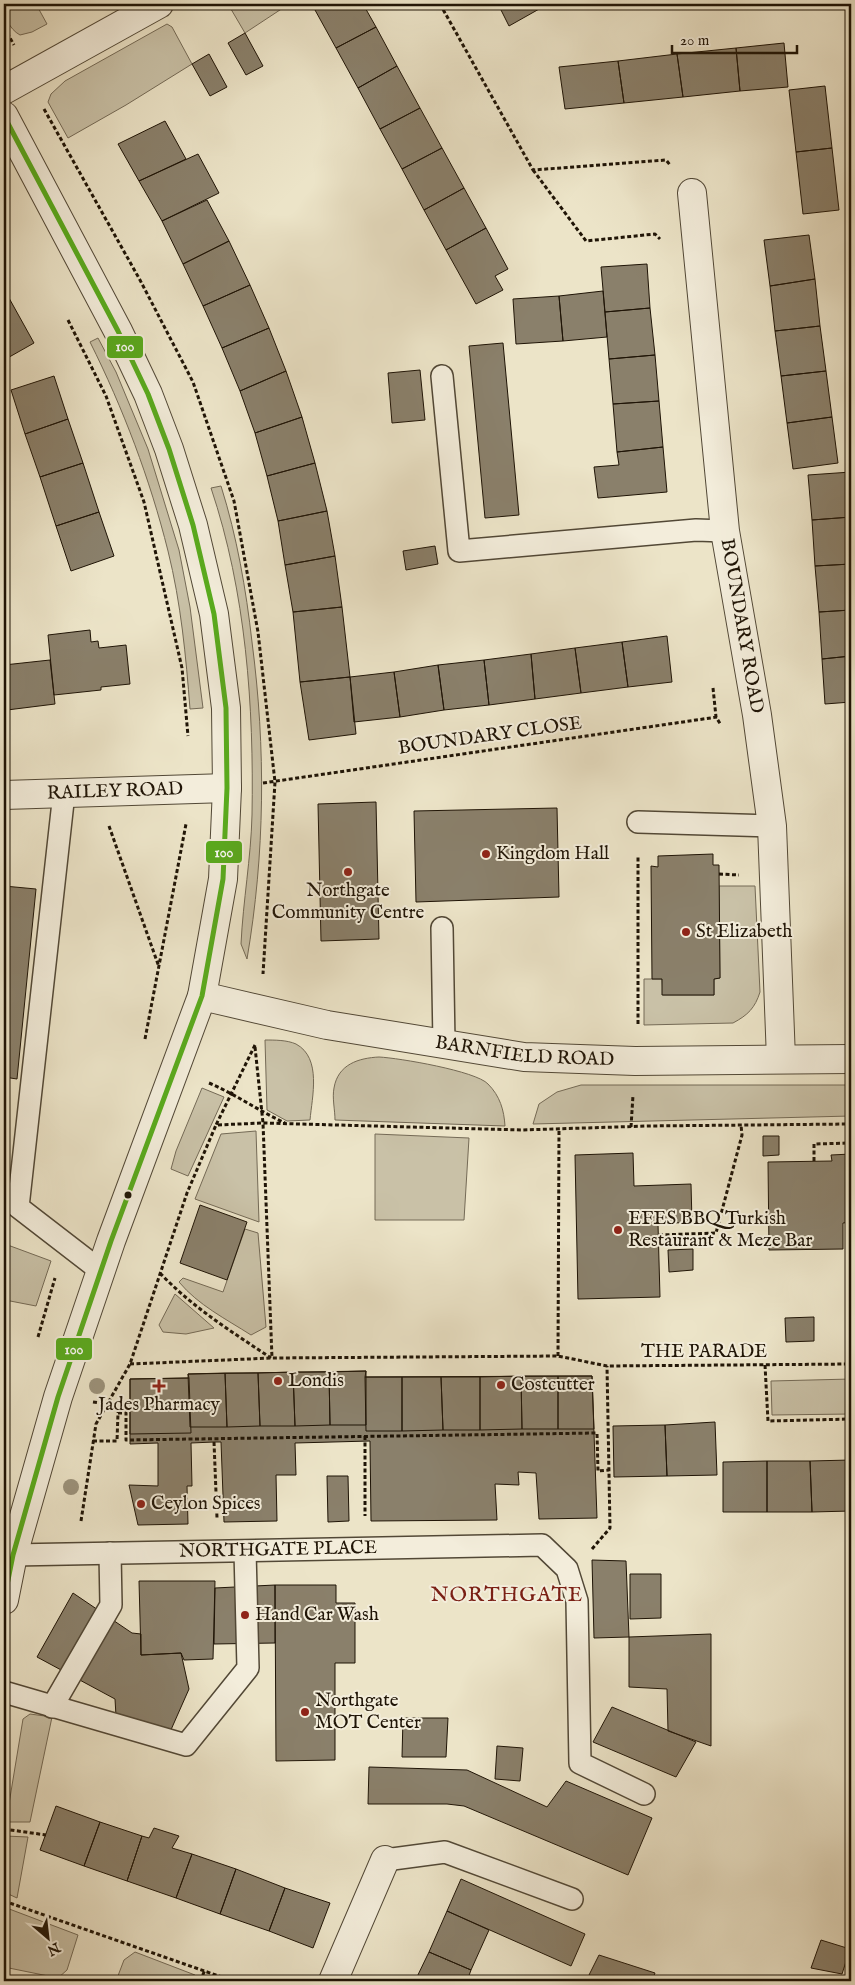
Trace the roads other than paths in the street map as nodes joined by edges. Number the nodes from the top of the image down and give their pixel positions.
1 (159, 4) edge
2 (4, 90) edge
3 (4, 116) edge
4 (692, 193) road end
5 (442, 376) dead end
6 (725, 531) junction
7 (227, 788) junction
8 (64, 793) junction
9 (4, 795) edge
10 (638, 822) road end
11 (772, 826) junction
12 (442, 928) dead end
13 (202, 996) junction
14 (444, 1043) junction
15 (781, 1059) junction
16 (851, 1059) edge
17 (101, 1271) junction
18 (245, 1551) junction
19 (110, 1553) junction
20 (13, 1555) junction
21 (4, 1595) edge
22 (4, 1692) edge
23 (52, 1706) junction
24 (644, 1794) dead end
25 (385, 1860) joint
26 (572, 1899) dead end
27 (333, 1981) edge

1 - 2 street
3 - 7 street
4 - 6 street, BOUNDARY ROAD
5 - 6 lane
6 - 11 street, BOUNDARY ROAD
7 - 8 street, RAILEY ROAD
7 - 13 street
8 - 9 street, RAILEY ROAD
8 - 17 lane
10 - 11 lane
11 - 15 street, BOUNDARY ROAD
12 - 14 lane
13 - 14 street, BARNFIELD ROAD
13 - 17 street
14 - 15 street, BARNFIELD ROAD
15 - 16 street, BARNFIELD ROAD
17 - 20 street
18 - 19 lane, NORTHGATE PLACE
18 - 23 lane
18 - 24 lane, NORTHGATE PLACE
19 - 20 lane, NORTHGATE PLACE
19 - 23 lane
20 - 21 street
22 - 23 lane
25 - 26 lane
25 - 27 street

